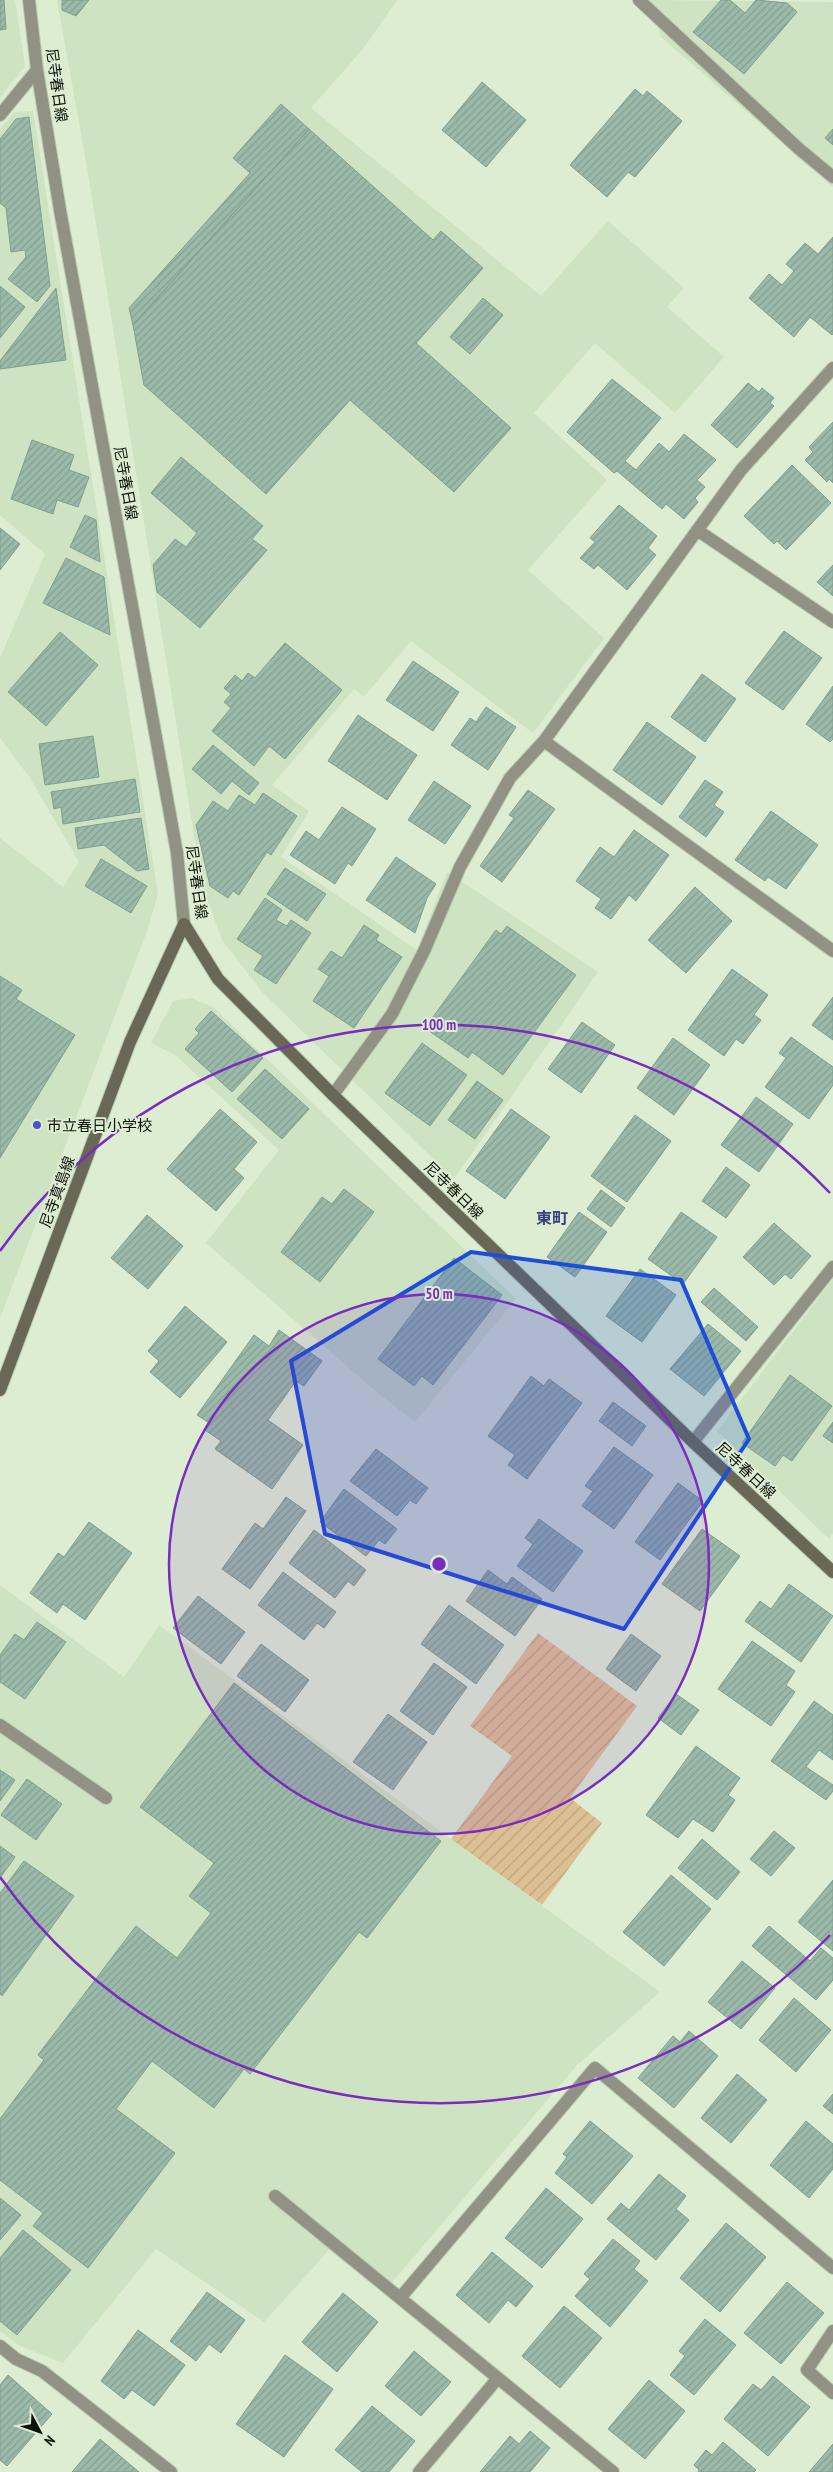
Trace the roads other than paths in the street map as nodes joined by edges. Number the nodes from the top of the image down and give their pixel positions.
1 (29, 0) edge
2 (638, 0) edge
3 (37, 70) junction
4 (0, 115) edge
5 (833, 177) edge
6 (833, 368) edge
7 (697, 530) junction
8 (833, 622) edge
9 (544, 741) junction
10 (184, 924) junction
11 (833, 950) edge
12 (333, 1095) junction
13 (833, 1267) edge
14 (0, 1390) edge
15 (692, 1442) junction
16 (833, 1572) edge
17 (0, 1725) edge
18 (106, 1798) dead end
19 (275, 2196) dead end
20 (833, 2268) edge
21 (400, 2298) junction
22 (833, 2331) edge
23 (0, 2346) edge
24 (498, 2378) junction
25 (833, 2393) edge
26 (171, 2472) edge
27 (418, 2472) edge
28 (613, 2472) edge

1 - 3 street, 尼寺春日線
2 - 5 street
3 - 4 street
3 - 10 street, 尼寺春日線
6 - 7 street
7 - 8 street
7 - 9 street
9 - 11 street
9 - 12 street
10 - 12 street, 尼寺春日線
10 - 14 street, 尼寺真島線
12 - 15 street, 尼寺春日線
13 - 15 street
15 - 16 street, 尼寺春日線
17 - 18 street
19 - 21 street
20 - 21 street
21 - 24 street
22 - 25 street
23 - 26 street
24 - 27 street
24 - 28 street

